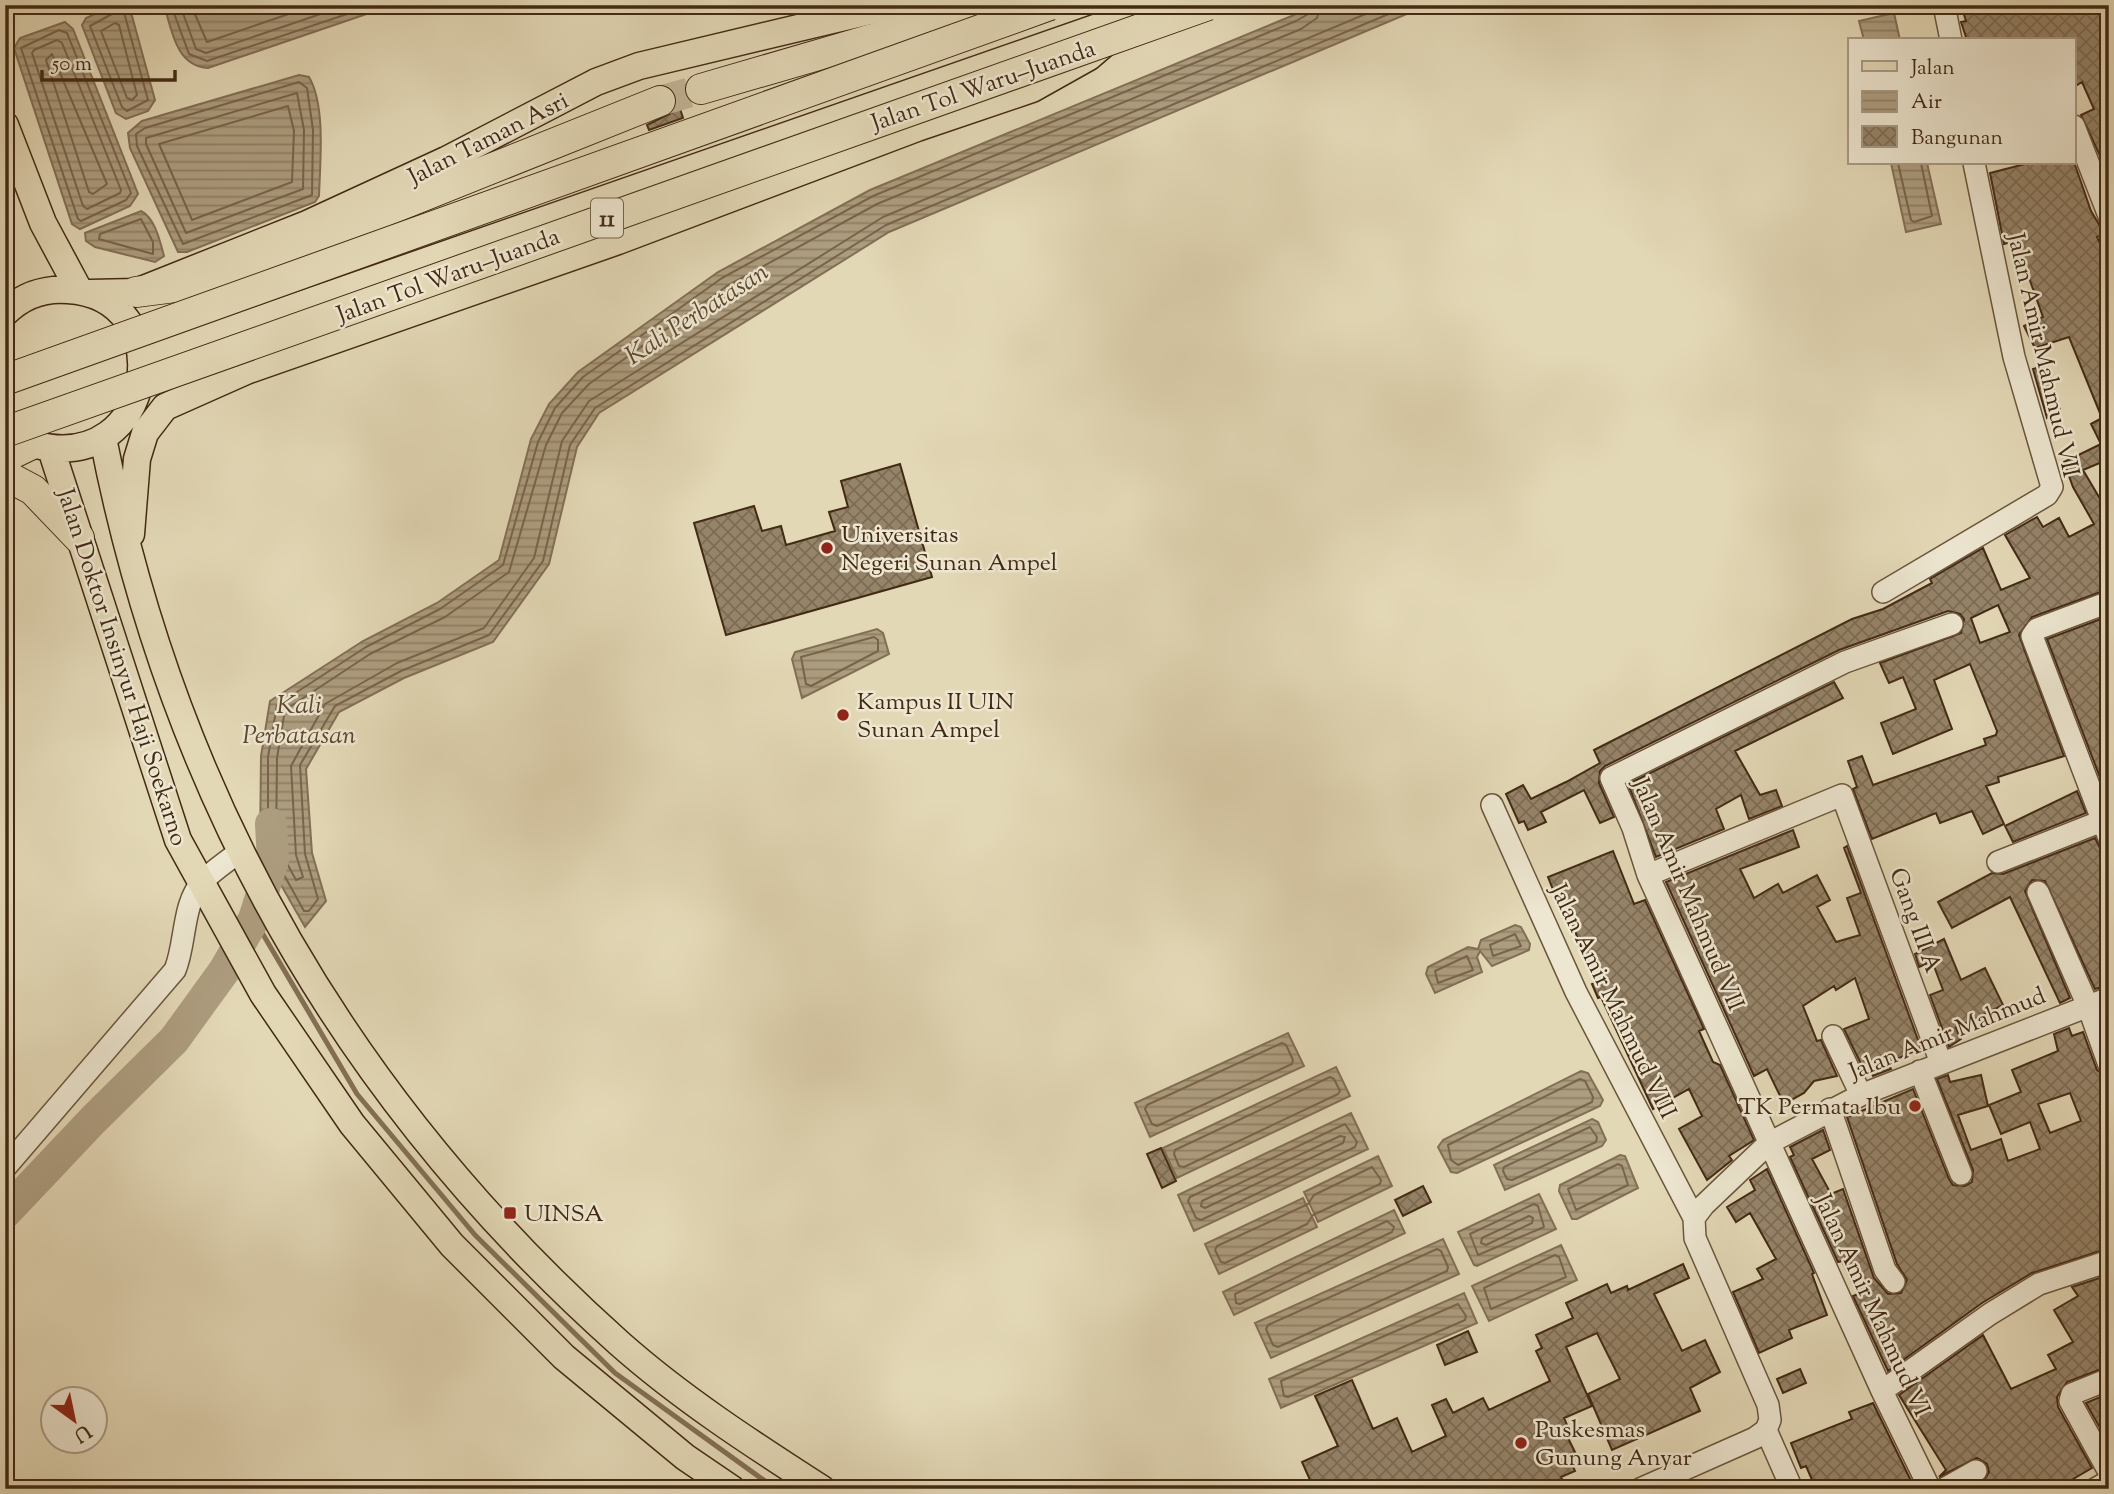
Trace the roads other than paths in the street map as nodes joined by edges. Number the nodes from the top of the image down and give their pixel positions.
1 (895, 5) edge
2 (968, 5) edge
3 (1050, 5) edge
4 (1161, 5) edge
5 (1208, 5) edge
6 (1944, 5) edge
7 (1123, 12) edge
8 (1951, 38) edge
9 (701, 89) tunnel mouth
10 (660, 101) tunnel mouth
11 (5, 125) edge
12 (2076, 131) edge
13 (1974, 164) edge
14 (2109, 216) edge
15 (84, 292) junction
16 (136, 292) junction
17 (5, 313) edge
18 (142, 360) junction
19 (5, 380) edge
20 (5, 426) edge
21 (5, 432) edge
22 (103, 439) junction
23 (42, 447) junction
24 (5, 457) edge
25 (5, 475) edge
26 (117, 515) junction
27 (76, 530) junction
28 (129, 564) junction
29 (1883, 592) dead end
30 (2109, 603) edge
31 (1952, 624) dead end
32 (2100, 792) edge
33 (1492, 805) dead end
34 (2105, 829) edge
35 (242, 856) junction
36 (1998, 862) dead end
37 (1648, 876) junction
38 (204, 890) junction
39 (2038, 892) dead end
40 (2109, 998) edge
41 (2088, 1006) junction
42 (1833, 1036) dead end
43 (1941, 1063) junction
44 (2109, 1065) edge
45 (1920, 1071) junction
46 (1861, 1095) junction
47 (1830, 1110) junction
48 (1769, 1143) junction
49 (5, 1168) edge
50 (1961, 1174) dead end
51 (1695, 1218) junction
52 (2109, 1261) edge
53 (1894, 1282) dead end
54 (2109, 1378) edge
55 (1882, 1391) junction
56 (1772, 1444) junction
57 (1976, 1471) dead end
58 (2109, 1472) edge
59 (2109, 1481) edge
60 (732, 1489) edge
61 (822, 1489) edge
62 (1640, 1489) edge
63 (1792, 1489) edge
64 (1930, 1489) edge
65 (1944, 1489) edge
66 (2095, 1489) edge

1 - 16 main road, Jalan Taman Asri
2 - 9 highway
3 - 19 highway, Jalan Tol Waru–Juanda / 11, bridge
4 - 7 main road
5 - 21 highway, Jalan Tol Waru–Juanda / 11, bridge
6 - 8 street
7 - 18 main road
7 - 28 main road
10 - 16 highway
11 - 15 main road
12 - 14 street
13 - 29 street, Jalan Amir Mahmud VII
15 - 16 main road, Jalan Taman Asri
15 - 17 main road, Jalan Taman Asri
15 - 18 main road
18 - 22 main road
20 - 23 main road
22 - 23 main road
22 - 26 main road, Jalan Doktor Insinyur Haji Soekarno
23 - 24 highway
23 - 27 main road, Jalan Doktor Insinyur Haji Soekarno
25 - 27 highway
26 - 27 main road
26 - 28 main road, Jalan Doktor Insinyur Haji Soekarno
27 - 38 main road, Jalan Doktor Insinyur Haji Soekarno
28 - 35 main road, Jalan Doktor Insinyur Haji Soekarno
30 - 32 street
31 - 37 street, Jalan Amir Mahmud VII
32 - 34 street
33 - 51 street, Jalan Amir Mahmud VIII
34 - 36 street
35 - 38 street
35 - 61 main road, Jalan Doktor Insinyur Haji Soekarno
37 - 43 street, Gang III A
37 - 48 street, Jalan Amir Mahmud VII
38 - 49 street
38 - 60 main road, Jalan Doktor Insinyur Haji Soekarno
39 - 41 street
40 - 41 street, Jalan Amir Mahmud
41 - 43 street, Jalan Amir Mahmud
41 - 44 street
42 - 46 street
43 - 45 street, Jalan Amir Mahmud
45 - 46 street, Jalan Amir Mahmud
45 - 50 street
46 - 47 street, Jalan Amir Mahmud
47 - 48 street, Jalan Amir Mahmud
47 - 53 street
48 - 51 street, Jalan Amir Mahmud
48 - 55 street, Jalan Amir Mahmud VI
51 - 56 street
52 - 55 street
54 - 58 street
55 - 64 street, Jalan Amir Mahmud VI
56 - 62 street
56 - 63 street
57 - 65 street
59 - 66 street

